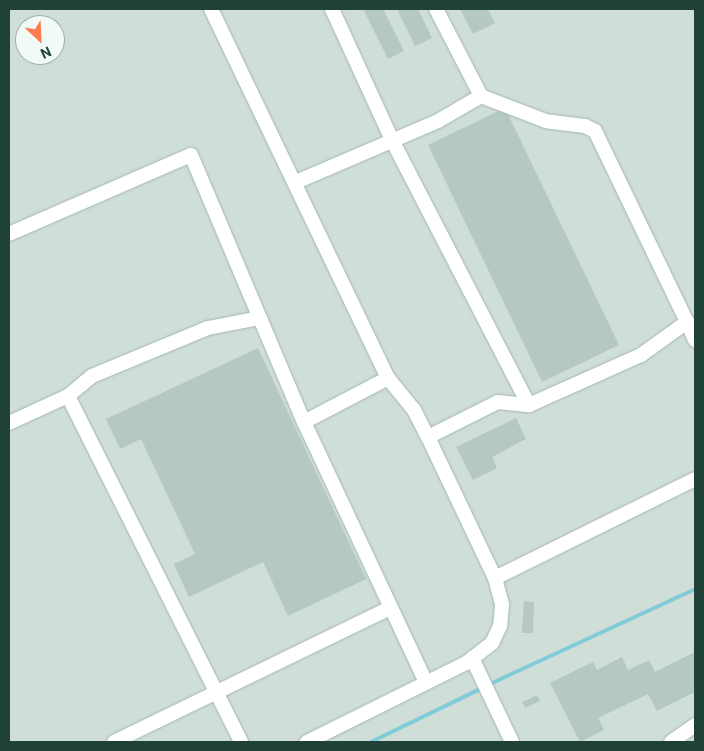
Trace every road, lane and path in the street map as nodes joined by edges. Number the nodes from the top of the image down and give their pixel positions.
1 (211, 9) edge
2 (332, 9) edge
3 (436, 9) edge
4 (481, 96) junction
5 (392, 140) junction
6 (296, 182) junction
7 (9, 234) edge
8 (260, 318) junction
9 (687, 322) junction
10 (695, 340) edge
11 (388, 378) junction
12 (68, 396) junction
13 (529, 405) junction
14 (304, 422) junction
15 (9, 423) edge
16 (428, 437) junction
17 (695, 479) edge
18 (495, 578) junction
19 (390, 608) junction
20 (472, 658) junction
21 (426, 683) junction
22 (216, 692) junction
23 (695, 725) edge
24 (333, 736) edge
25 (114, 742) edge
26 (241, 742) edge
27 (307, 742) edge
28 (512, 742) edge
29 (671, 742) edge

1 - 6 street
2 - 5 street
3 - 4 street
4 - 5 street
4 - 9 street
5 - 6 street
5 - 13 street
6 - 11 street
7 - 8 street
8 - 12 street
8 - 14 street
9 - 10 street
9 - 13 street
11 - 14 street
11 - 16 street
12 - 15 street
12 - 22 street
13 - 16 street
14 - 19 street
16 - 18 street
17 - 18 street
18 - 20 street
19 - 21 street
19 - 22 street
20 - 21 street
20 - 28 street
21 - 24 street
22 - 25 street
22 - 26 street
23 - 29 street
24 - 27 street

